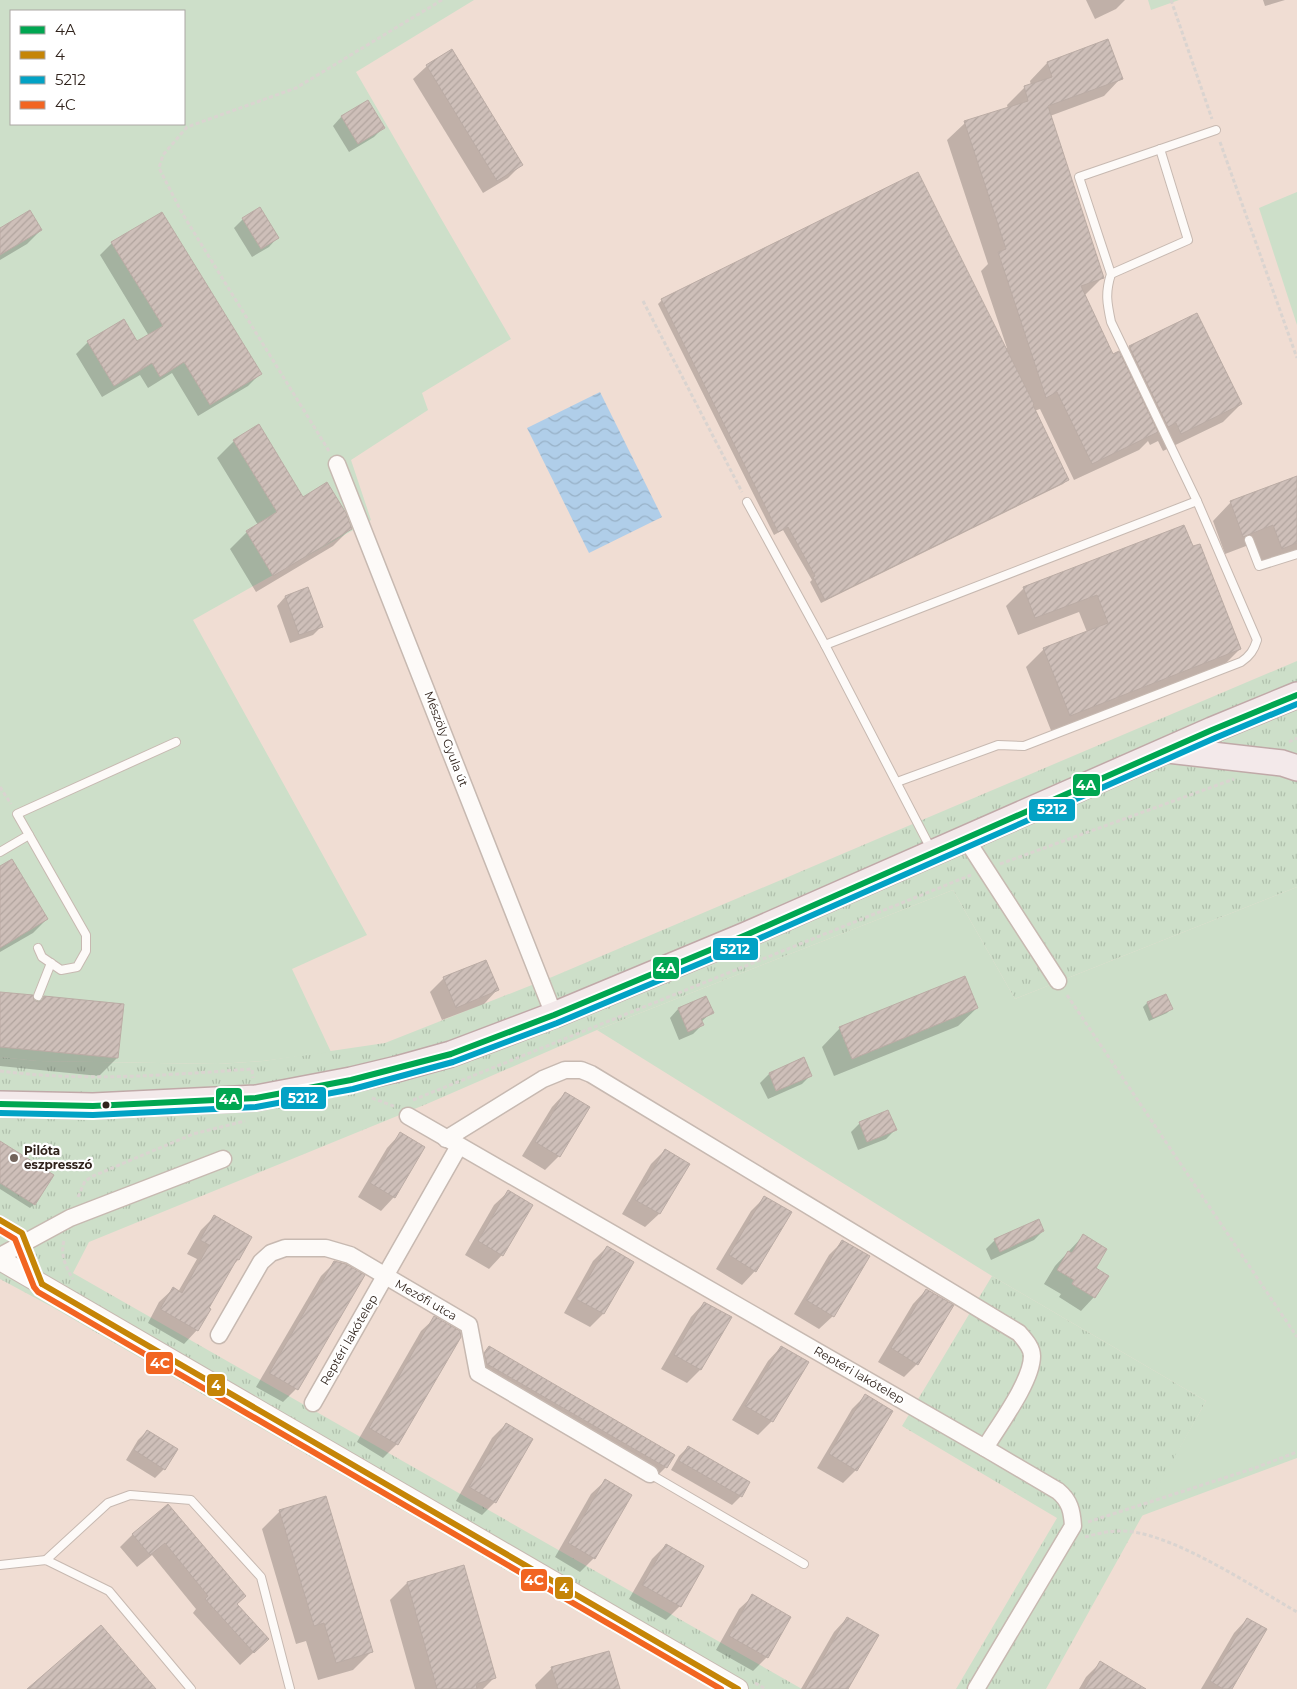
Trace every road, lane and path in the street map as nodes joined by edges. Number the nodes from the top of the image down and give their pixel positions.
1 (442, 0) edge
2 (1171, 0) edge
3 (1216, 130) junction
4 (1160, 149) junction
5 (1111, 274) junction
6 (643, 301) dead end
7 (1297, 358) edge
8 (337, 464) joint
9 (1197, 501) junction
10 (747, 502) joint
11 (1249, 540) dead end
12 (1297, 554) edge
13 (825, 645) junction
14 (1297, 695) edge
15 (1297, 710) edge
16 (1238, 720) junction
17 (1297, 738) edge
18 (176, 742) dead end
19 (1168, 750) junction
20 (1289, 765) edge
21 (1243, 776) dead end
22 (896, 782) junction
23 (0, 787) edge
24 (17, 814) junction
25 (29, 835) junction
26 (966, 838) junction
27 (0, 852) edge
28 (933, 852) junction
29 (986, 870) junction
30 (38, 948) dead end
31 (51, 963) junction
32 (1058, 981) joint
33 (38, 996) dead end
34 (554, 1015) junction
35 (252, 1069) dead end
36 (0, 1071) edge
37 (363, 1099) dead end
38 (0, 1104) edge
39 (408, 1116) dead end
40 (247, 1121) dead end
41 (452, 1143) junction
42 (223, 1159) dead end
43 (70, 1218) junction
44 (0, 1220) edge
45 (26, 1242) junction
46 (0, 1256) edge
47 (0, 1260) edge
48 (385, 1276) junction
49 (42, 1284) junction
50 (219, 1335) dead end
51 (1297, 1337) edge
52 (313, 1403) dead end
53 (985, 1448) junction
54 (1297, 1452) edge
55 (650, 1474) joint
56 (1074, 1526) junction
57 (1064, 1541) junction
58 (46, 1560) junction
59 (804, 1564) dead end
60 (0, 1565) edge
61 (1297, 1612) edge
62 (191, 1689) edge
63 (290, 1689) edge
64 (738, 1689) edge
65 (976, 1689) edge

1 - 8 path
2 - 3 path
3 - 4 lane
3 - 7 path
4 - 5 lane
4 - 5 lane
5 - 9 lane
6 - 10 path
8 - 34 street, Mészöly Gyula út
9 - 13 lane
9 - 22 lane
10 - 13 lane
11 - 12 lane
13 - 22 lane
14 - 16 main road
15 - 16 main road
16 - 19 main road
17 - 20 path
18 - 24 lane
19 - 20 main road
19 - 26 main road
21 - 29 path
22 - 28 lane
23 - 24 path
24 - 25 lane
25 - 27 lane
25 - 31 lane
26 - 28 main road
26 - 29 street
28 - 34 main road
29 - 32 street
29 - 37 path
30 - 31 lane
31 - 33 lane
32 - 51 path
34 - 38 main road
35 - 36 path
39 - 41 street, Reptéri lakótelep
40 - 43 path
41 - 48 street, Reptéri lakótelep
41 - 53 street, Reptéri lakótelep
41 - 53 street
42 - 43 street
43 - 45 street
44 - 45 lane
45 - 46 street
45 - 49 lane
47 - 49 street
48 - 50 street, Mezőfi utca
48 - 52 street, Reptéri lakótelep
48 - 55 street, Mezőfi utca
49 - 64 street
53 - 56 street, Reptéri lakótelep
54 - 56 path
55 - 59 lane
56 - 57 street
57 - 61 path
57 - 65 street
58 - 60 lane
58 - 62 lane
58 - 63 lane

